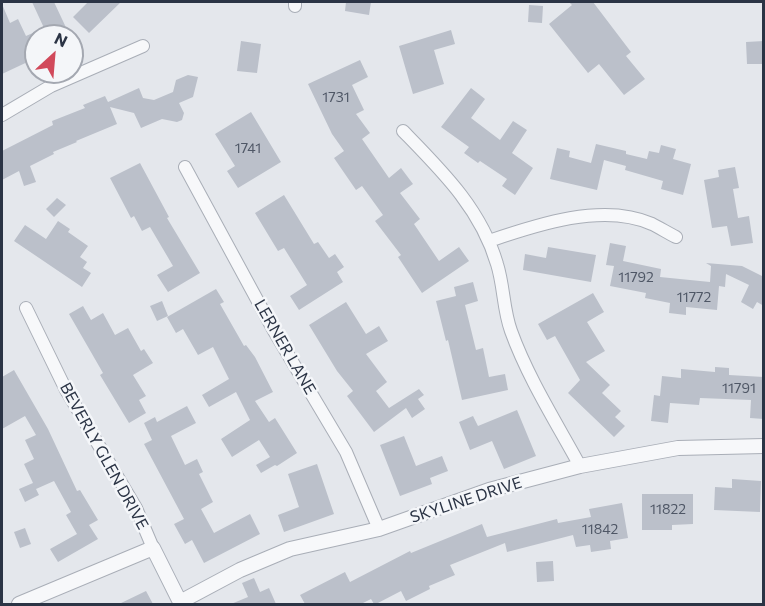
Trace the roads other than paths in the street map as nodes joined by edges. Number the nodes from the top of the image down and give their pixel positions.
1 (143, 46) dead end
2 (2, 115) edge
3 (403, 131) dead end
4 (185, 167) dead end
5 (676, 237) dead end
6 (489, 241) junction
7 (26, 308) dead end
8 (764, 446) edge
9 (580, 466) junction
10 (379, 529) junction
11 (153, 548) junction
12 (181, 603) edge
13 (19, 604) edge

1 - 2 street
3 - 6 street
4 - 10 street, LERNER LANE
5 - 6 street
6 - 9 street
7 - 11 street, BEVERLY GLEN DRIVE
8 - 9 street, SKYLINE DRIVE
9 - 10 street, SKYLINE DRIVE
10 - 12 street, SKYLINE DRIVE
11 - 12 street, BEVERLY GLEN DRIVE
11 - 13 street

